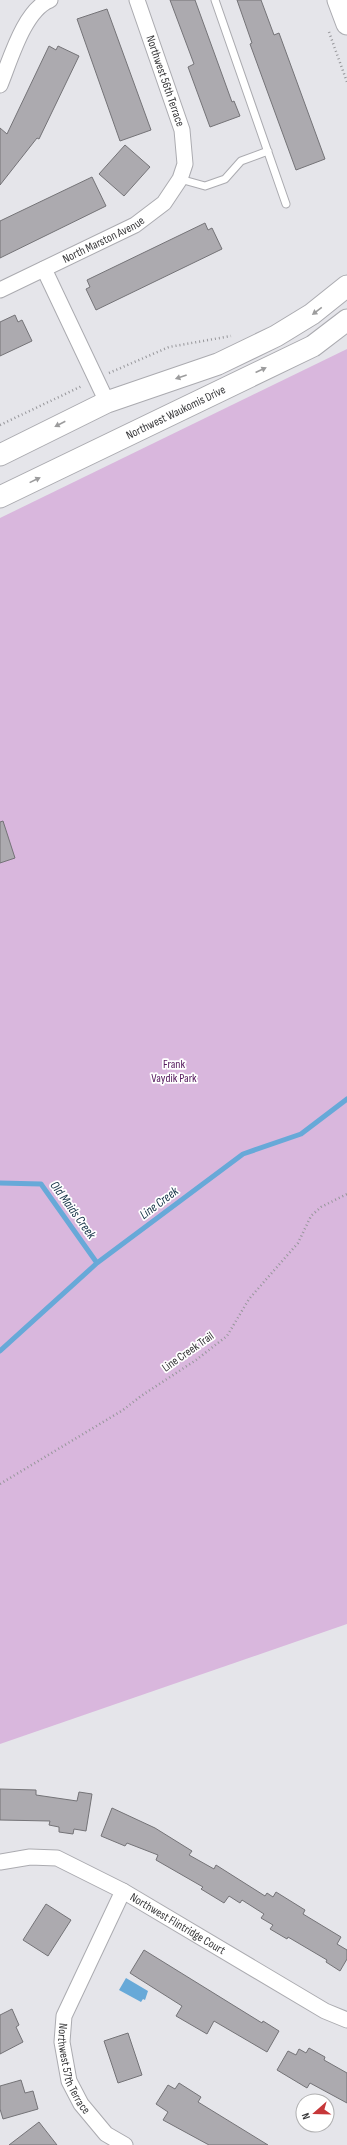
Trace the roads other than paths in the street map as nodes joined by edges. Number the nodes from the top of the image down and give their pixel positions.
1 (50, 0) edge
2 (137, 0) edge
3 (215, 0) edge
4 (338, 0) edge
5 (338, 27) edge
6 (0, 85) edge
7 (268, 151) junction
8 (185, 164) joint
9 (180, 178) junction
10 (286, 204) dead end
11 (44, 268) junction
12 (347, 286) edge
13 (0, 290) edge
14 (347, 320) edge
15 (107, 402) junction
16 (0, 455) edge
17 (0, 497) edge
18 (0, 1862) edge
19 (123, 1891) junction
20 (347, 2020) edge
21 (125, 2145) edge

1 - 6 street
2 - 8 street, Northwest 56th Terrace
3 - 7 lane
4 - 5 main road
7 - 9 lane
7 - 10 lane
8 - 9 street, North Marston Avenue
9 - 11 street, North Marston Avenue
11 - 13 street, North Marston Avenue
11 - 15 street
12 -> 15 main road, Northwest Waukomis Drive
17 -> 14 main road, Northwest Waukomis Drive
15 -> 16 main road, Northwest Waukomis Drive
18 - 19 street, Northwest Flintridge Court
19 - 20 street, Northwest Flintridge Court
19 - 21 street, Northwest 57th Terrace

